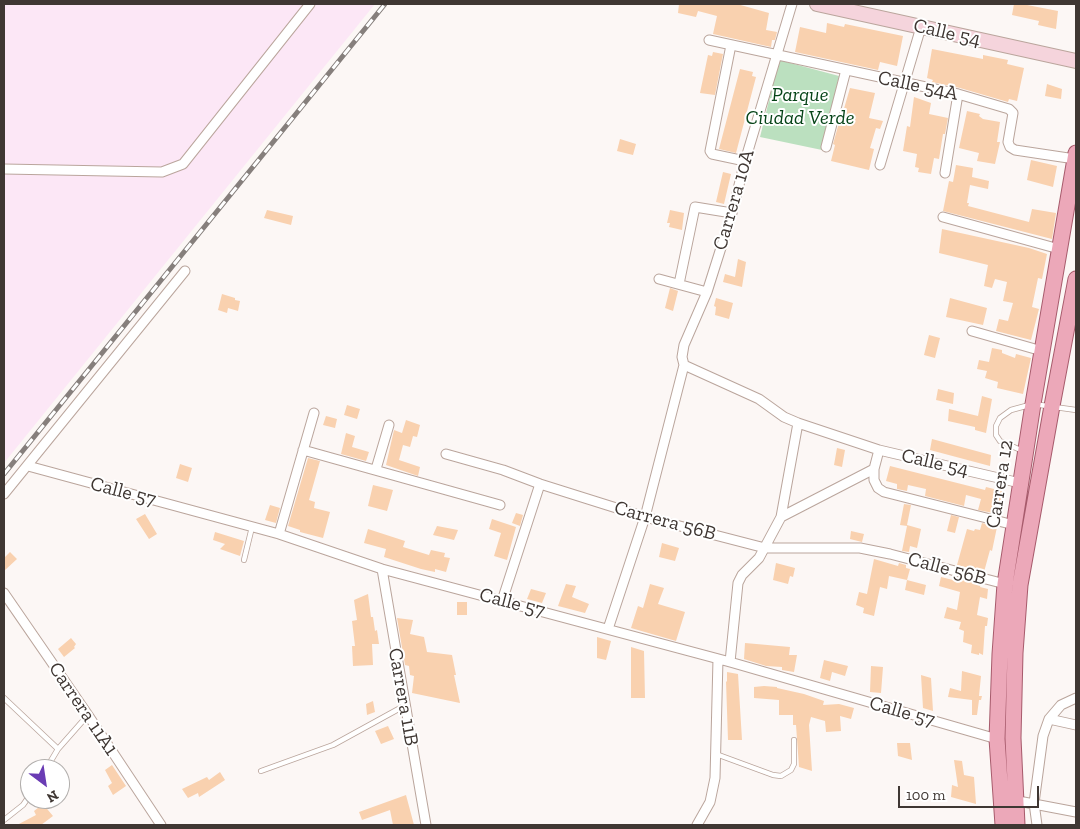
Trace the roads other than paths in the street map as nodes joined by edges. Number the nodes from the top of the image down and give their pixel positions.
1 (310, 4) edge
2 (792, 4) edge
3 (817, 4) edge
4 (921, 27) junction
5 (709, 40) dead end
6 (731, 46) junction
7 (777, 56) junction
8 (1076, 61) edge
9 (846, 70) junction
10 (905, 83) junction
11 (958, 94) junction
12 (826, 147) dead end
13 (1076, 156) edge
14 (744, 161) junction
15 (880, 165) dead end
16 (4, 169) edge
17 (945, 173) dead end
18 (732, 213) junction
19 (944, 217) dead end
20 (1059, 249) junction
21 (185, 271) dead end
22 (659, 279) dead end
23 (1076, 279) edge
24 (679, 284) junction
25 (707, 292) junction
26 (1074, 308) edge
27 (972, 331) dead end
28 (1042, 351) junction
29 (684, 365) junction
30 (1032, 404) junction
31 (1052, 406) junction
32 (1076, 410) edge
33 (314, 413) dead end
34 (798, 423) junction
35 (389, 425) dead end
36 (303, 450) junction
37 (879, 450) junction
38 (1025, 451) junction
39 (446, 454) dead end
40 (28, 466) junction
41 (874, 469) junction
42 (376, 470) junction
43 (1020, 483) junction
44 (540, 484) junction
45 (4, 494) edge
46 (500, 505) dead end
47 (645, 517) junction
48 (781, 517) junction
49 (1014, 526) junction
50 (252, 527) junction
51 (279, 534) junction
52 (765, 548) junction
53 (890, 554) joint
54 (244, 560) dead end
55 (382, 569) junction
56 (1005, 584) junction
57 (4, 593) edge
58 (502, 601) junction
59 (608, 629) junction
60 (718, 659) junction
61 (730, 662) junction
62 (4, 698) edge
63 (1076, 698) edge
64 (404, 706) junction
65 (88, 715) junction
66 (1049, 719) junction
67 (1076, 724) edge
68 (997, 739) junction
69 (794, 740) dead end
70 (58, 750) junction
71 (716, 754) junction
72 (52, 759) edge
73 (261, 771) dead end
74 (1008, 799) junction
75 (1034, 803) junction
76 (20, 808) edge
77 (1076, 812) edge
78 (4, 820) edge
79 (161, 825) edge
80 (426, 825) edge
81 (697, 825) edge
82 (1003, 825) edge
83 (1017, 825) edge
84 (1037, 825) edge

1 - 16 street
2 - 7 street, Carrera 10A
3 - 4 street, Calle 54
4 - 8 street, Calle 54
4 - 10 street
5 - 6 street, Calle 54A
6 - 7 street, Calle 54A
6 - 14 street
7 - 9 street, Calle 54A
7 - 14 street, Carrera 10A
9 - 10 street, Calle 54A
9 - 12 street
10 - 11 street, Calle 54A
10 - 15 street
11 - 13 street, Calle 54A
11 - 17 street
13 - 20 main road, Carrera 12
14 - 18 street, Carrera 10A
18 - 24 street
18 - 25 street, Carrera 10A
19 - 20 street
20 - 28 main road, Carrera 12
21 - 40 street
22 - 24 street
23 - 26 main road, Carrera 12
24 - 25 street
25 - 29 street, Carrera 10A
26 - 31 main road, Carrera 12
27 - 28 street
28 - 30 main road, Carrera 12
29 - 34 street, Calle 54
29 - 47 street, Carrera 10A
30 - 31 lane
30 - 38 main road, Carrera 12
30 - 38 lane
31 - 32 lane
31 - 74 main road, Carrera 12
33 - 36 street
34 - 37 street, Calle 54
34 - 48 street
35 - 42 street
36 - 42 street
36 - 51 street
37 - 41 street
37 - 43 street, Calle 54
38 - 43 main road, Carrera 12
39 - 44 street, Carrera 56B
40 - 45 street
40 - 50 street, Calle 57
41 - 48 street
41 - 49 street
42 - 46 street
43 - 49 main road, Carrera 12
44 - 47 street, Carrera 56B
44 - 58 street
47 - 52 street, Carrera 56B
47 - 59 street, Carrera 10A
48 - 52 street
49 - 56 main road, Carrera 12
50 - 51 street, Calle 57
50 - 54 lane
51 - 55 street, Calle 57
52 - 53 street, Carrera 56B
52 - 61 street
53 - 56 street, Calle 56B
55 - 58 street, Calle 57
55 - 64 street, Carrera 11B
56 - 68 main road, Carrera 12
57 - 65 street, Carrera 11A1
58 - 59 street, Calle 57
59 - 60 street, Calle 57
60 - 61 street, Calle 57
60 - 71 street
61 - 68 street, Calle 57
62 - 70 lane
63 - 66 street
64 - 73 lane
64 - 80 street, Carrera 11B
65 - 70 lane
65 - 79 street, Carrera 11A1
66 - 67 street
66 - 75 street
68 - 74 main road, Carrera 12
69 - 71 lane
70 - 72 lane
71 - 81 street
74 - 75 street
74 - 82 main road, Carrera 12
74 - 83 main road, Carrera 12
75 - 77 street
75 - 84 street
76 - 78 lane

